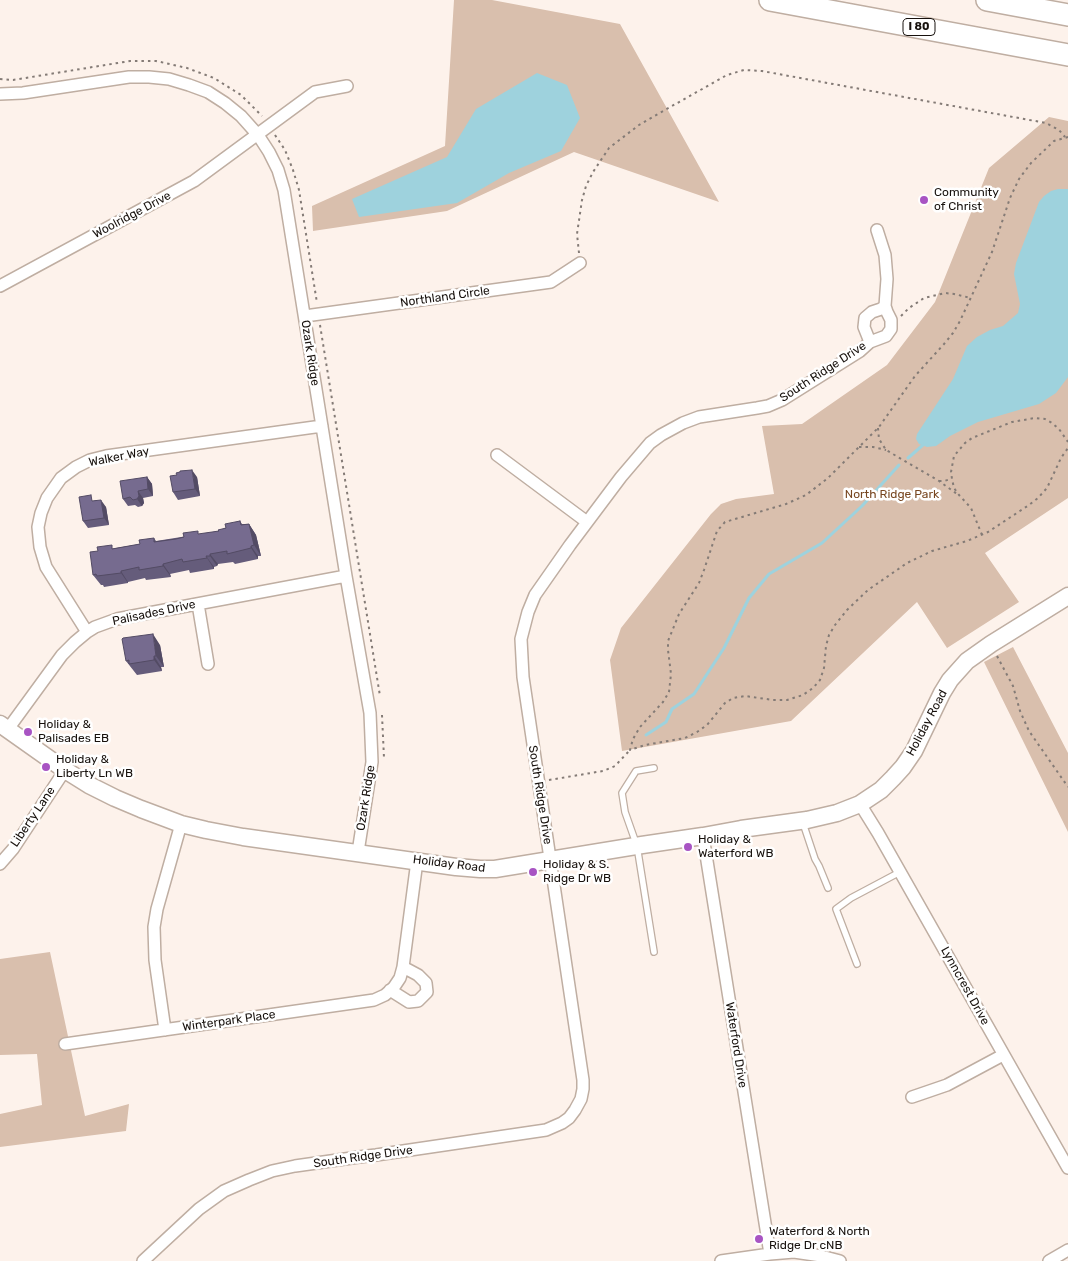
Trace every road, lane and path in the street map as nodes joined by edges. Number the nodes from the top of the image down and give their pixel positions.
1 (770, 0) edge
2 (987, 0) edge
3 (1068, 14) edge
4 (1068, 55) edge
5 (156, 61) dead end
6 (0, 79) edge
7 (347, 86) dead end
8 (0, 94) edge
9 (258, 134) junction
10 (1066, 137) edge
11 (285, 150) dead end
12 (877, 230) dead end
13 (580, 263) joint
14 (0, 286) edge
15 (971, 298) junction
16 (885, 306) junction
17 (319, 315) junction
18 (305, 316) junction
19 (891, 320) junction
20 (870, 342) junction
21 (322, 426) junction
22 (878, 427) junction
23 (1068, 442) edge
24 (859, 447) junction
25 (1068, 448) edge
26 (886, 450) junction
27 (497, 455) dead end
28 (952, 479) junction
29 (939, 481) junction
30 (959, 495) junction
31 (587, 522) junction
32 (982, 535) junction
33 (346, 576) junction
34 (1068, 596) edge
35 (198, 604) junction
36 (87, 632) junction
37 (991, 644) junction
38 (208, 664) dead end
39 (381, 703) dead end
40 (382, 713) dead end
41 (4, 727) edge
42 (630, 750) junction
43 (383, 763) dead end
44 (654, 768) dead end
45 (65, 770) junction
46 (538, 782) junction
47 (1068, 787) edge
48 (860, 804) junction
49 (802, 820) junction
50 (181, 824) junction
51 (703, 836) junction
52 (637, 846) junction
53 (358, 852) junction
54 (550, 860) junction
55 (417, 861) junction
56 (0, 864) edge
57 (900, 872) junction
58 (828, 888) dead end
59 (654, 952) dead end
60 (856, 964) dead end
61 (403, 968) junction
62 (390, 990) junction
63 (165, 1030) junction
64 (65, 1044) dead end
65 (1003, 1055) junction
66 (912, 1097) dead end
67 (1068, 1168) edge
68 (1068, 1250) edge
69 (770, 1254) junction
70 (143, 1261) edge
71 (721, 1261) edge
72 (840, 1261) edge
73 (1049, 1261) edge

1 - 4 highway, I 80
2 - 3 highway
5 - 6 path
7 - 9 street, Woolridge Drive
8 - 9 street, Ozark Ridge
9 - 14 street, Woolridge Drive
9 - 18 street, Ozark Ridge
10 - 13 path
10 - 15 path
11 - 17 path
12 - 16 street
13 - 17 street, Northland Circle
15 - 19 path
15 - 22 path
16 - 19 street
16 - 20 street, South Ridge Drive
17 - 18 street, Northland Circle
17 - 39 path
18 - 21 street, Ozark Ridge
19 - 20 street, South Ridge Drive
20 - 31 street, South Ridge Drive
21 - 33 street, Ozark Ridge
21 - 36 street, Walker Way
22 - 24 path
22 - 26 path
23 - 28 path
24 - 26 path
24 - 42 path
25 - 32 path
26 - 29 path
27 - 31 street
28 - 29 path
28 - 30 path
29 - 30 path
30 - 32 path
31 - 46 street, South Ridge Drive
32 - 42 path
33 - 35 street, Palisades Drive
33 - 53 street, Ozark Ridge
34 - 37 street, Holiday Road
35 - 36 street, Palisades Drive
35 - 38 street
36 - 41 street, Palisades Drive
37 - 47 path
37 - 48 street, Holiday Road
40 - 43 path
41 - 45 street, Holiday Road
42 - 46 path
44 - 52 lane
45 - 50 street, Holiday Road
45 - 56 street, Liberty Lane
46 - 54 street, South Ridge Drive
48 - 49 street, Holiday Road
48 - 57 street, Lynncrest Drive
49 - 51 street, Holiday Road
49 - 58 lane
50 - 53 street, Holiday Road
50 - 63 street
51 - 52 street, Holiday Road
51 - 69 street, Waterford Drive
52 - 54 street, Holiday Road
52 - 59 lane
53 - 55 street, Holiday Road
54 - 55 street, Holiday Road
54 - 70 street, South Ridge Drive
55 - 61 street
57 - 60 lane
57 - 65 street, Lynncrest Drive
61 - 62 street
61 - 62 street
62 - 63 street, Winterpark Place
63 - 64 street, Winterpark Place
65 - 66 street
65 - 67 street, Lynncrest Drive
68 - 73 street
69 - 71 street
69 - 72 street

